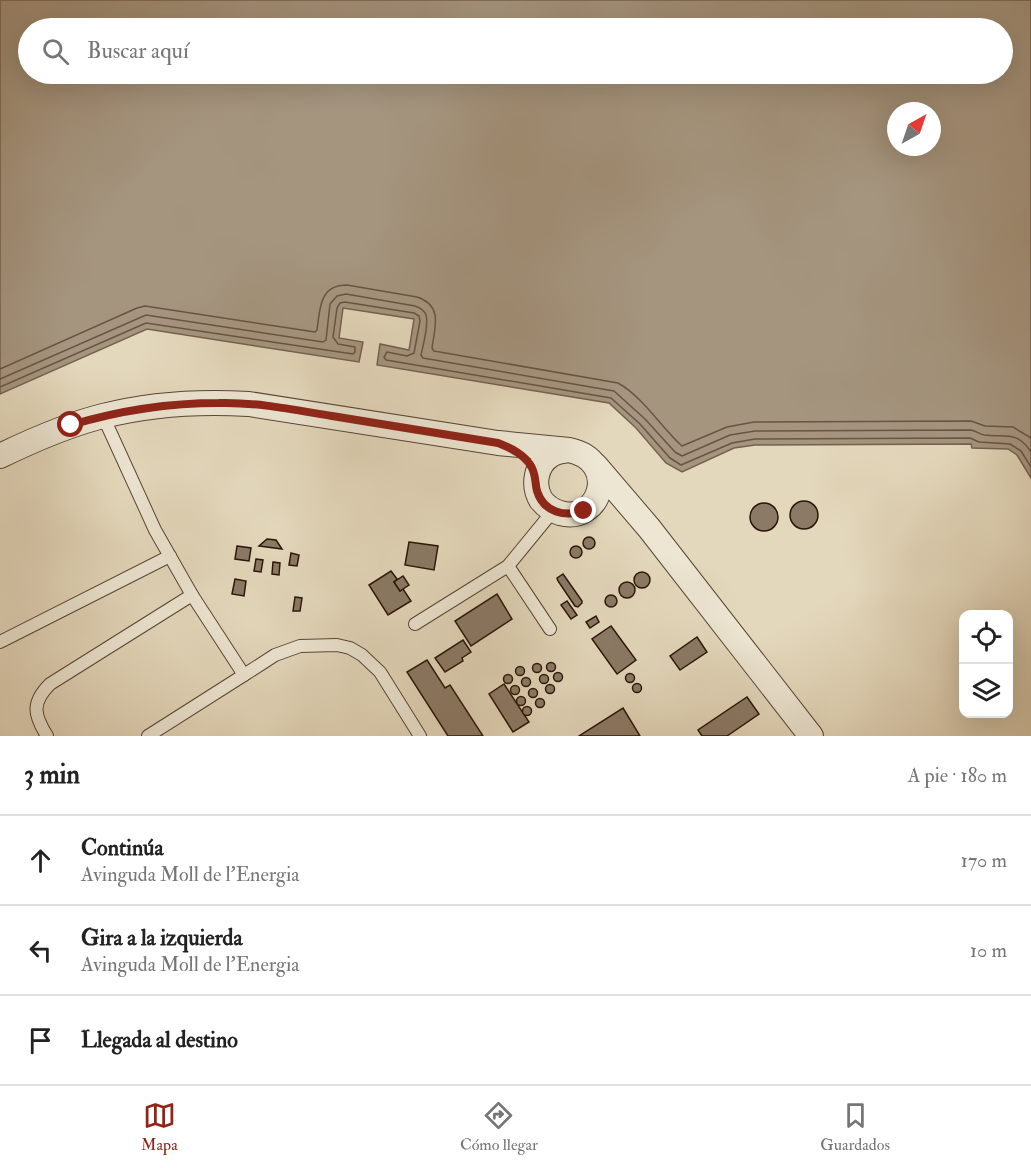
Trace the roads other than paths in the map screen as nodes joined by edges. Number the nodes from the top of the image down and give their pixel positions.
1 (103, 416) junction
2 (498, 443) junction
3 (570, 450) junction
4 (0, 456) edge
5 (594, 464) junction
6 (536, 479) junction
7 (553, 511) junction
8 (584, 511) junction
9 (649, 528) junction
10 (170, 556) junction
11 (508, 566) junction
12 (192, 595) junction
13 (415, 624) dead end
14 (550, 629) dead end
15 (0, 642) edge
16 (244, 675) junction
17 (47, 736) edge
18 (148, 736) edge
19 (420, 736) edge
20 (811, 736) edge

1 - 2 street
1 - 4 street
1 - 10 lane
2 - 3 street
2 - 6 street
3 - 5 street
3 - 6 street
5 - 8 street
5 - 9 street
6 - 7 street
7 - 8 street
7 - 11 lane
8 - 9 street
9 - 20 street
10 - 12 lane
10 - 15 lane
11 - 13 lane
11 - 14 lane
12 - 16 lane
12 - 17 lane
16 - 18 lane
16 - 19 lane

